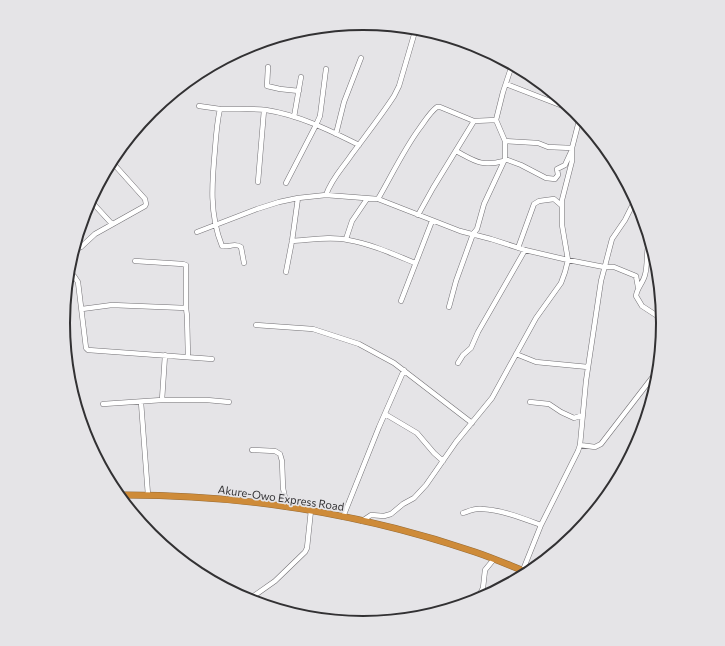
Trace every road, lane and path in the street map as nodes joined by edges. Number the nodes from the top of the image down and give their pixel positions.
1 (414, 35) edge
2 (361, 58) dead end
3 (268, 67) dead end
4 (326, 69) dead end
5 (510, 70) edge
6 (301, 77) dead end
7 (506, 84) junction
8 (299, 90) junction
9 (557, 104) edge
10 (199, 106) dead end
11 (220, 109) junction
12 (264, 110) junction
13 (294, 117) junction
14 (496, 120) junction
15 (474, 121) junction
16 (316, 125) junction
17 (578, 125) edge
18 (336, 134) junction
19 (505, 141) junction
20 (359, 145) junction
21 (572, 149) junction
22 (456, 151) junction
23 (504, 160) junction
24 (115, 166) edge
25 (258, 182) dead end
26 (286, 183) dead end
27 (326, 195) junction
28 (298, 198) junction
29 (367, 199) junction
30 (378, 199) junction
31 (95, 205) edge
32 (561, 205) junction
33 (631, 207) edge
34 (418, 215) junction
35 (432, 221) junction
36 (112, 224) junction
37 (215, 224) junction
38 (197, 232) dead end
39 (473, 234) junction
40 (346, 239) junction
41 (292, 241) junction
42 (79, 248) edge
43 (518, 248) junction
44 (525, 250) junction
45 (647, 251) edge
46 (568, 260) junction
47 (136, 261) dead end
48 (244, 263) dead end
49 (415, 263) junction
50 (604, 267) junction
51 (286, 272) dead end
52 (73, 276) edge
53 (638, 287) junction
54 (401, 301) dead end
55 (449, 307) dead end
56 (186, 308) junction
57 (82, 309) junction
58 (656, 315) edge
59 (256, 325) dead end
60 (516, 354) junction
61 (165, 355) junction
62 (188, 357) junction
63 (212, 358) dead end
64 (458, 362) dead end
65 (588, 367) junction
66 (404, 370) junction
67 (650, 381) edge
68 (162, 400) junction
69 (141, 402) junction
70 (230, 402) dead end
71 (530, 402) dead end
72 (103, 404) dead end
73 (385, 414) junction
74 (583, 415) junction
75 (472, 423) junction
76 (580, 445) junction
77 (252, 450) dead end
78 (444, 461) junction
79 (126, 495) edge
80 (148, 495) junction
81 (287, 507) junction
82 (312, 510) junction
83 (463, 513) dead end
84 (343, 517) junction
85 (362, 521) junction
86 (541, 525) junction
87 (494, 559) junction
88 (528, 564) edge
89 (521, 570) edge
90 (482, 591) edge
91 (254, 595) edge

1 - 20 street
2 - 18 street
3 - 8 street
4 - 16 street
5 - 7 street
6 - 8 street
7 - 9 street
7 - 14 street
8 - 13 street
10 - 11 street
11 - 12 street
11 - 37 street
12 - 13 street
12 - 25 street
13 - 16 street
14 - 15 street
14 - 19 street
15 - 22 street
15 - 30 street
16 - 18 street
16 - 26 street
17 - 21 street
18 - 20 street
19 - 21 street
19 - 23 street
20 - 27 street
21 - 23 street
21 - 32 street
22 - 23 street
22 - 34 street
23 - 39 street
24 - 36 street
27 - 28 street
27 - 29 street
28 - 37 street
28 - 41 street
29 - 30 street
29 - 40 street
30 - 34 street
31 - 36 street
32 - 43 street
32 - 46 street
33 - 50 street
34 - 35 street
35 - 39 street
35 - 49 street
36 - 42 street
37 - 38 street
37 - 48 street
39 - 43 street
39 - 55 street
40 - 41 street
40 - 49 street
41 - 51 street
43 - 44 street
44 - 46 street
44 - 64 street
45 - 53 street
46 - 50 street
46 - 60 street
47 - 56 street
49 - 54 street
50 - 53 street
50 - 65 street
52 - 57 street
53 - 58 street
56 - 57 street
56 - 62 street
57 - 61 street
59 - 66 street
60 - 65 street
60 - 75 street
61 - 62 street
61 - 68 street
62 - 63 street
65 - 74 street
66 - 73 street
66 - 75 street
67 - 76 street
68 - 69 street
68 - 70 street
69 - 72 street
69 - 80 street
71 - 74 street
73 - 78 street
73 - 84 street
74 - 76 street
75 - 78 street
76 - 86 street
77 - 81 street
78 - 85 street
79 - 80 highway, Akure-Owo Express Road
80 - 81 highway, Akure-Owo Express Road
81 - 82 highway, Akure-Owo Express Road
82 - 84 highway, Akure-Owo Express Road
82 - 91 street
83 - 86 street
84 - 85 highway, Akure-Owo Express Road
85 - 87 highway, Akure-Owo Express Road
86 - 88 street
87 - 89 highway, Akure-Owo Express Road
87 - 90 street

